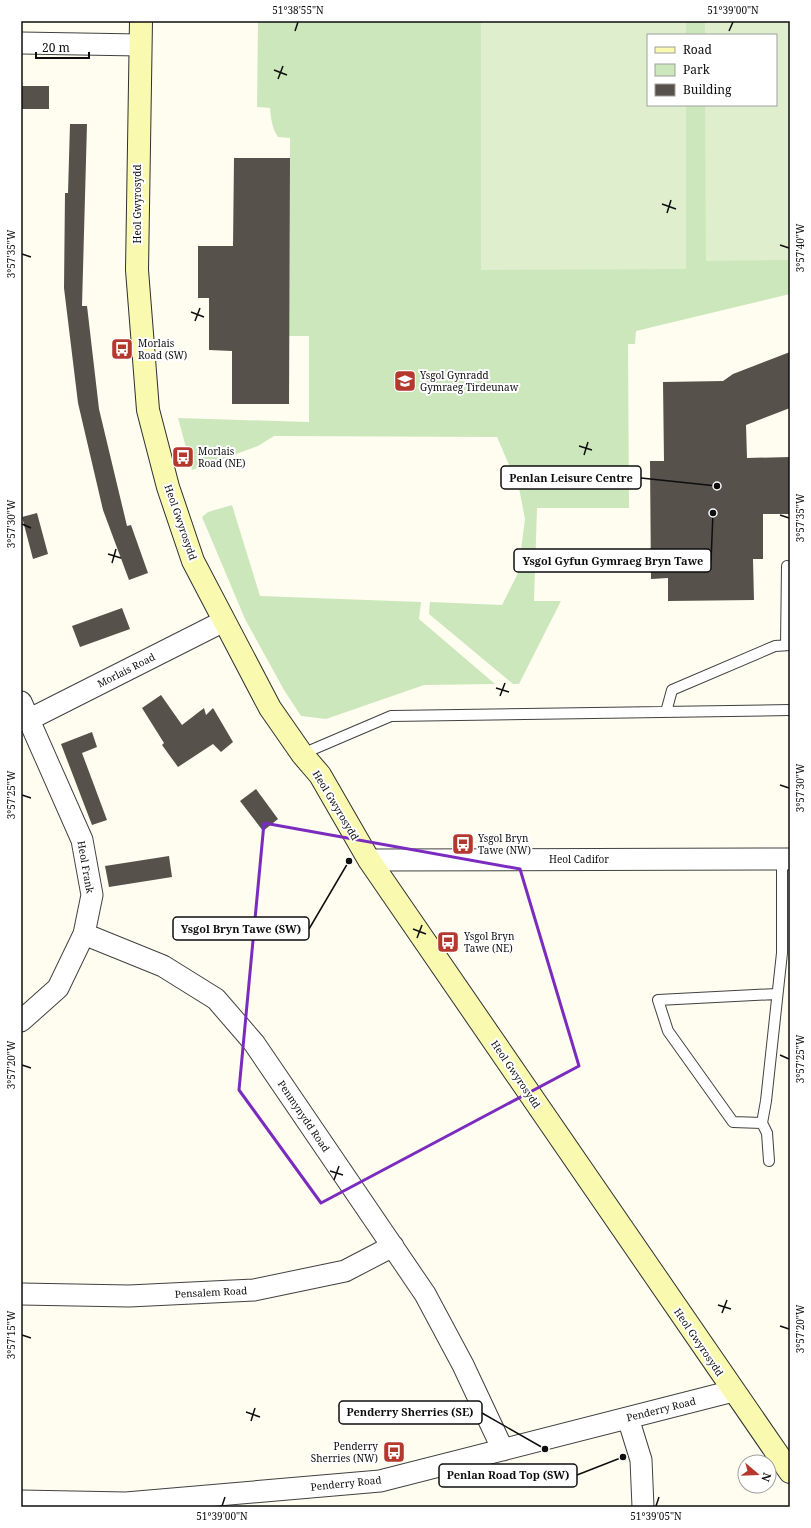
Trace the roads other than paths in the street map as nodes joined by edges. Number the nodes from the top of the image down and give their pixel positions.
1 (141, 21) edge
2 (21, 43) edge
3 (140, 45) junction
4 (786, 566) dead end
5 (224, 621) junction
6 (788, 645) edge
7 (790, 710) edge
8 (25, 711) edge
9 (666, 712) junction
10 (302, 754) junction
11 (786, 859) edge
12 (369, 860) junction
13 (84, 934) junction
14 (776, 994) junction
15 (21, 1021) edge
16 (762, 1123) junction
17 (769, 1161) dead end
18 (393, 1246) junction
19 (21, 1294) edge
20 (733, 1391) junction
21 (628, 1418) junction
22 (503, 1450) junction
23 (790, 1472) edge
24 (21, 1501) edge
25 (643, 1507) edge

1 - 3 street, Heol Gwyrosydd
2 - 3 street
3 - 5 street, Heol Gwyrosydd
4 - 6 lane
5 - 8 street, Morlais Road
5 - 10 street, Heol Gwyrosydd
6 - 9 lane
7 - 9 lane
8 - 13 street, Heol Frank
9 - 10 lane
10 - 12 street, Heol Gwyrosydd
11 - 12 street, Heol Cadifor
11 - 14 lane
12 - 20 street, Heol Gwyrosydd
13 - 15 street, Heol Frank
13 - 18 street, Penmynydd Road
14 - 16 lane
14 - 16 lane
16 - 17 lane
18 - 19 street, Pensalem Road
18 - 22 street, Penmynydd Road
20 - 21 street, Penderry Road
20 - 23 street, Heol Gwyrosydd
21 - 22 street, Penderry Road
21 - 25 street
22 - 24 street, Penderry Road

